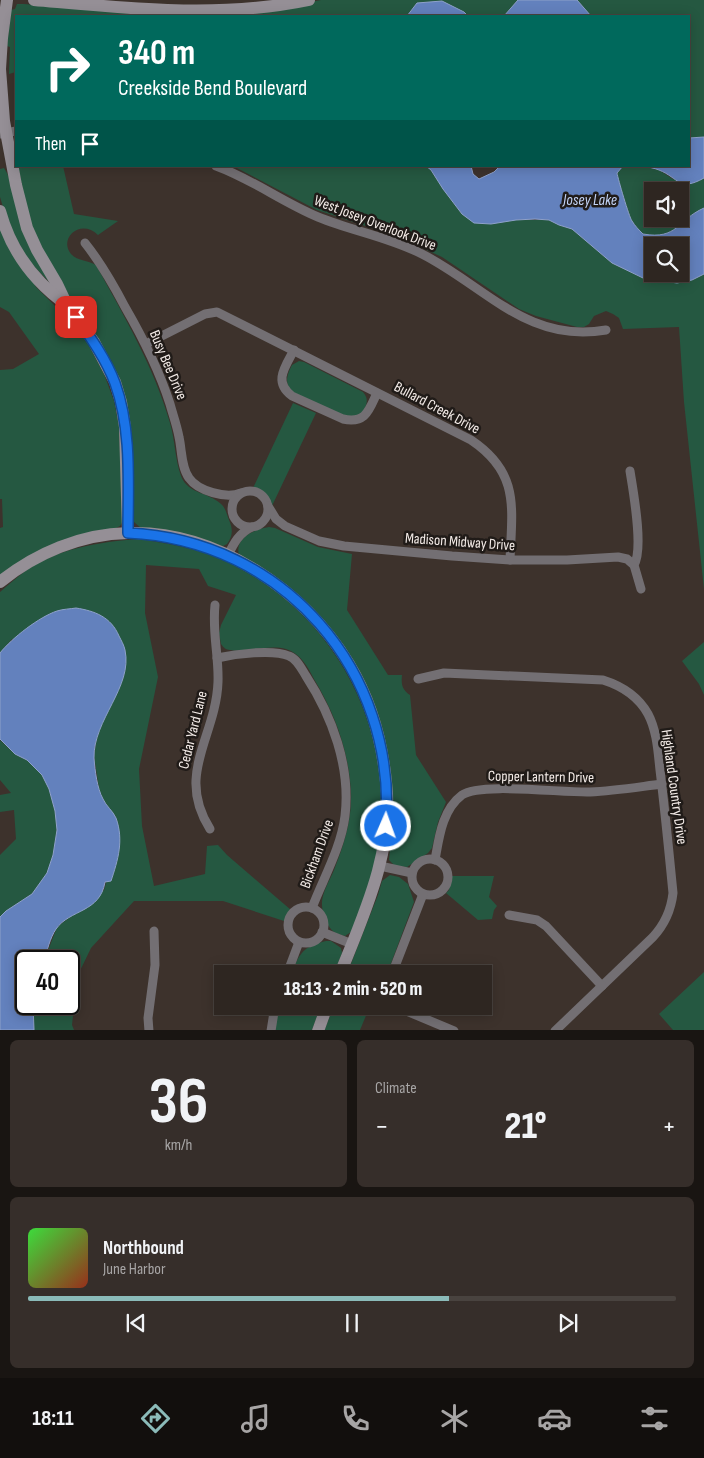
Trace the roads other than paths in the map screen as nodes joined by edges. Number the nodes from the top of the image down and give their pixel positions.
1 (7, 0) edge
2 (34, 0) edge
3 (309, 0) edge
4 (8, 133) edge
5 (9, 155) edge
6 (218, 167) edge
7 (0, 210) edge
8 (84, 243) dead end
9 (67, 304) junction
10 (606, 330) dead end
11 (146, 344) junction
12 (294, 350) junction
13 (378, 392) junction
14 (630, 471) dead end
15 (241, 493) junction
16 (218, 494) junction
17 (268, 506) junction
18 (233, 515) junction
19 (255, 526) junction
20 (285, 526) junction
21 (128, 533) junction
22 (235, 540) junction
23 (228, 555) junction
24 (510, 560) junction
25 (634, 565) junction
26 (0, 582) edge
27 (641, 589) dead end
28 (214, 605) dead end
29 (217, 658) junction
30 (418, 679) dead end
31 (662, 784) junction
32 (210, 829) dead end
33 (434, 860) junction
34 (380, 866) junction
35 (412, 873) junction
36 (423, 894) junction
37 (312, 908) junction
38 (510, 915) dead end
39 (154, 932) dead end
40 (322, 932) junction
41 (299, 942) junction
42 (352, 944) junction
43 (290, 965) edge
44 (344, 965) edge
45 (395, 965) edge
46 (602, 986) junction
47 (274, 1015) edge
48 (324, 1015) edge
49 (416, 1015) edge
50 (149, 1030) edge
51 (271, 1030) edge
52 (318, 1030) edge
53 (454, 1030) edge
54 (555, 1030) edge

1 - 4 street
2 - 3 street
4 - 5 street
5 - 9 street
6 - 10 street, West Josey Overlook Drive
7 - 9 street
8 - 11 street, Busy Bee Drive
9 - 21 street
11 - 12 street, Bullard Creek Drive
11 - 16 street, Busy Bee Drive
12 - 13 street, Bullard Creek Drive
12 - 13 street, Bullard Creek Drive
13 - 24 street, Bullard Creek Drive
14 - 25 street
15 - 16 street, Busy Bee Drive
15 - 17 street
15 - 18 street
16 - 18 street, Busy Bee Drive
17 - 19 street
17 - 20 street, Madison Midway Drive
18 - 19 street
18 - 22 street
19 - 20 street, Madison Midway Drive
19 - 22 street
20 - 24 street, Madison Midway Drive
21 - 23 street
21 - 26 street
22 - 23 street
23 - 34 street
24 - 25 street, Madison Midway Drive
25 - 27 street
28 - 29 street, Cedar Yard Lane
29 - 32 street, Cedar Yard Lane
29 - 37 street, Bickham Drive
30 - 31 street, Highland Country Drive
31 - 33 street, Copper Lantern Drive
31 - 46 street, Highland Country Drive
33 - 35 street
33 - 36 street
34 - 35 street
34 - 42 street
35 - 36 street
36 - 45 street
37 - 40 street
37 - 41 street
38 - 46 street
39 - 50 street
40 - 41 street
40 - 42 street
41 - 43 street
42 - 44 street
46 - 54 street, Highland Country Drive
47 - 51 street
48 - 52 street
49 - 53 street

